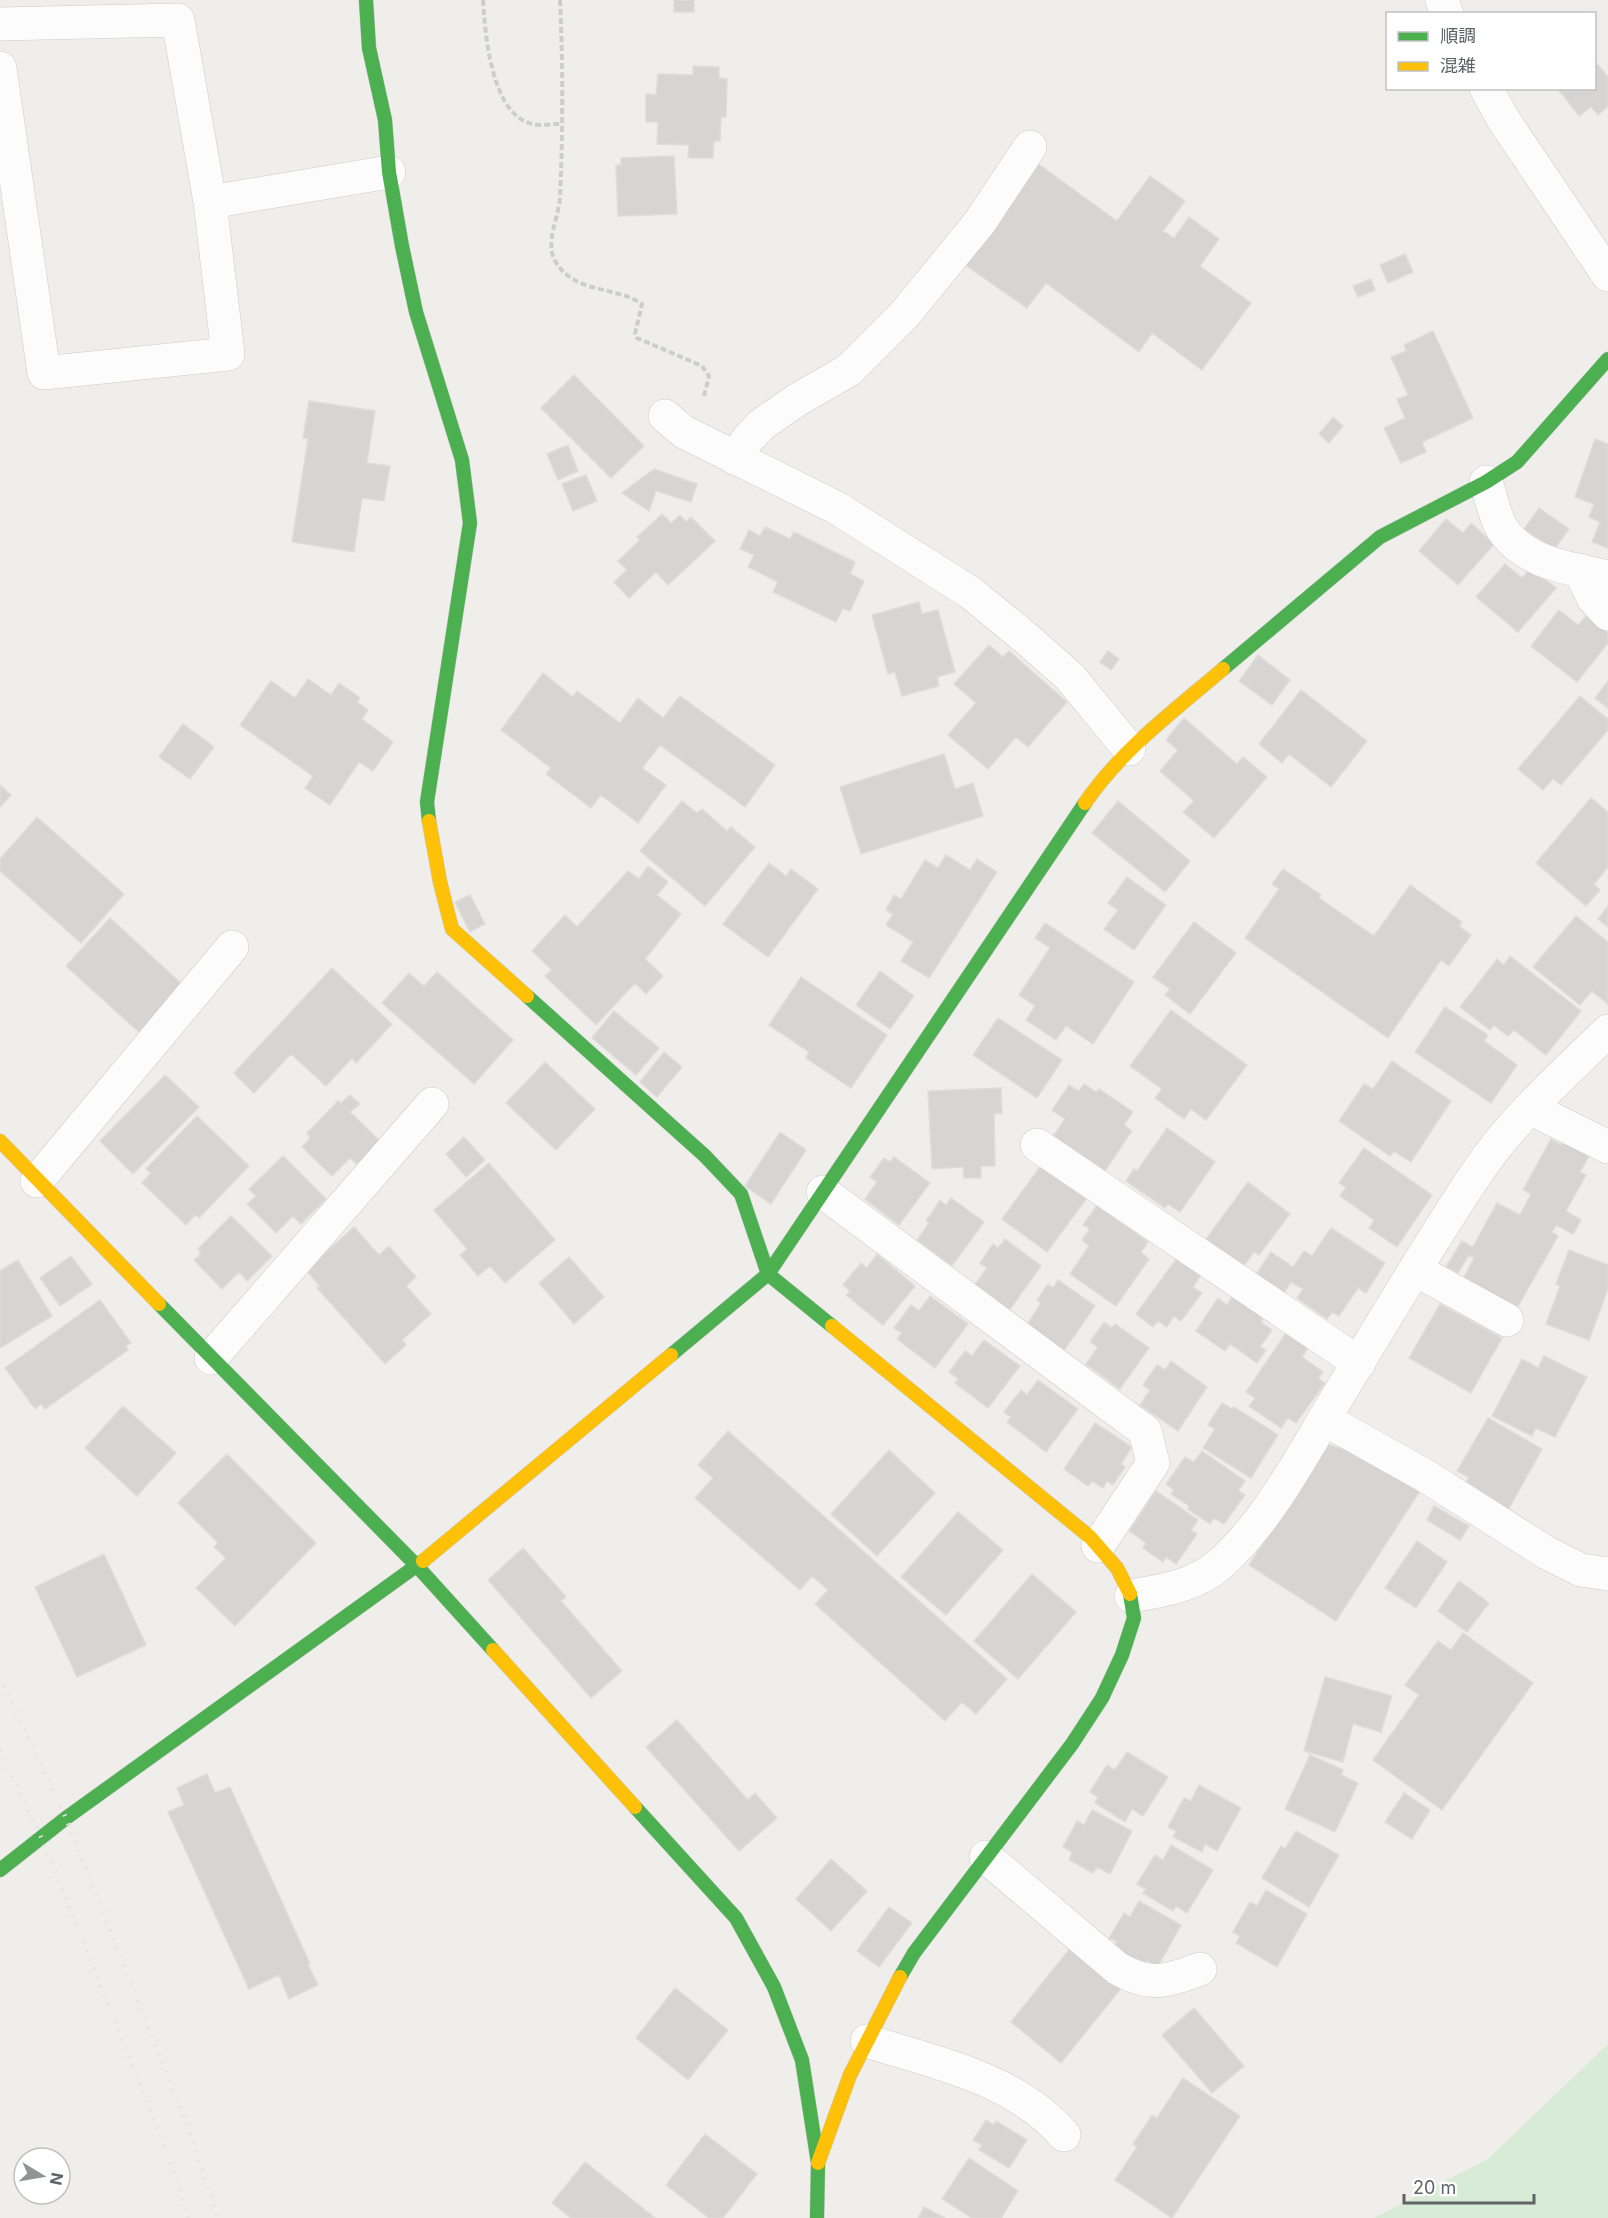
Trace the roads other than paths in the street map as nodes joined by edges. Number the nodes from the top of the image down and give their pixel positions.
1 (366, 0) edge
2 (0, 24) edge
3 (0, 68) edge
4 (1487, 90) edge
5 (1030, 147) dead end
6 (388, 172) junction
7 (210, 202) junction
8 (1608, 275) edge
9 (1608, 359) edge
10 (674, 424) road end
11 (736, 459) junction
12 (1486, 482) junction
13 (1594, 574) edge
14 (1608, 614) edge
15 (1129, 748) junction
16 (232, 947) dead end
17 (1608, 1031) edge
18 (432, 1104) dead end
19 (1530, 1108) junction
20 (0, 1141) edge
21 (1037, 1145) dead end
22 (1608, 1147) edge
23 (37, 1181) junction
24 (823, 1192) junction
25 (1416, 1270) junction
26 (768, 1274) junction
27 (1507, 1320) dead end
28 (211, 1358) junction
29 (1359, 1363) junction
30 (1324, 1419) junction
31 (1098, 1546) junction
32 (417, 1566) junction
33 (1608, 1574) edge
34 (1131, 1596) junction
35 (986, 1857) junction
36 (0, 1870) edge
37 (1200, 1969) dead end
38 (867, 2041) junction
39 (1064, 2135) dead end
40 (818, 2163) junction
41 (817, 2218) edge

1 - 6 street
2 - 7 street
3 - 7 street
4 - 8 street
5 - 11 street
6 - 7 street
6 - 26 street
9 - 12 street
10 - 11 street
11 - 15 street
12 - 13 street
12 - 15 street
13 - 14 street
15 - 24 street
16 - 23 street
17 - 19 street
18 - 28 street
19 - 22 street
19 - 25 street
20 - 23 street
21 - 29 street
23 - 28 street
24 - 26 street
24 - 31 street
25 - 27 street
25 - 29 street
26 - 31 street
26 - 32 street
28 - 32 street
29 - 30 street
30 - 33 street
30 - 34 street
31 - 34 street
32 - 36 street
32 - 40 street
34 - 35 street
35 - 37 street
35 - 38 street
38 - 39 street
38 - 40 street
40 - 41 street

